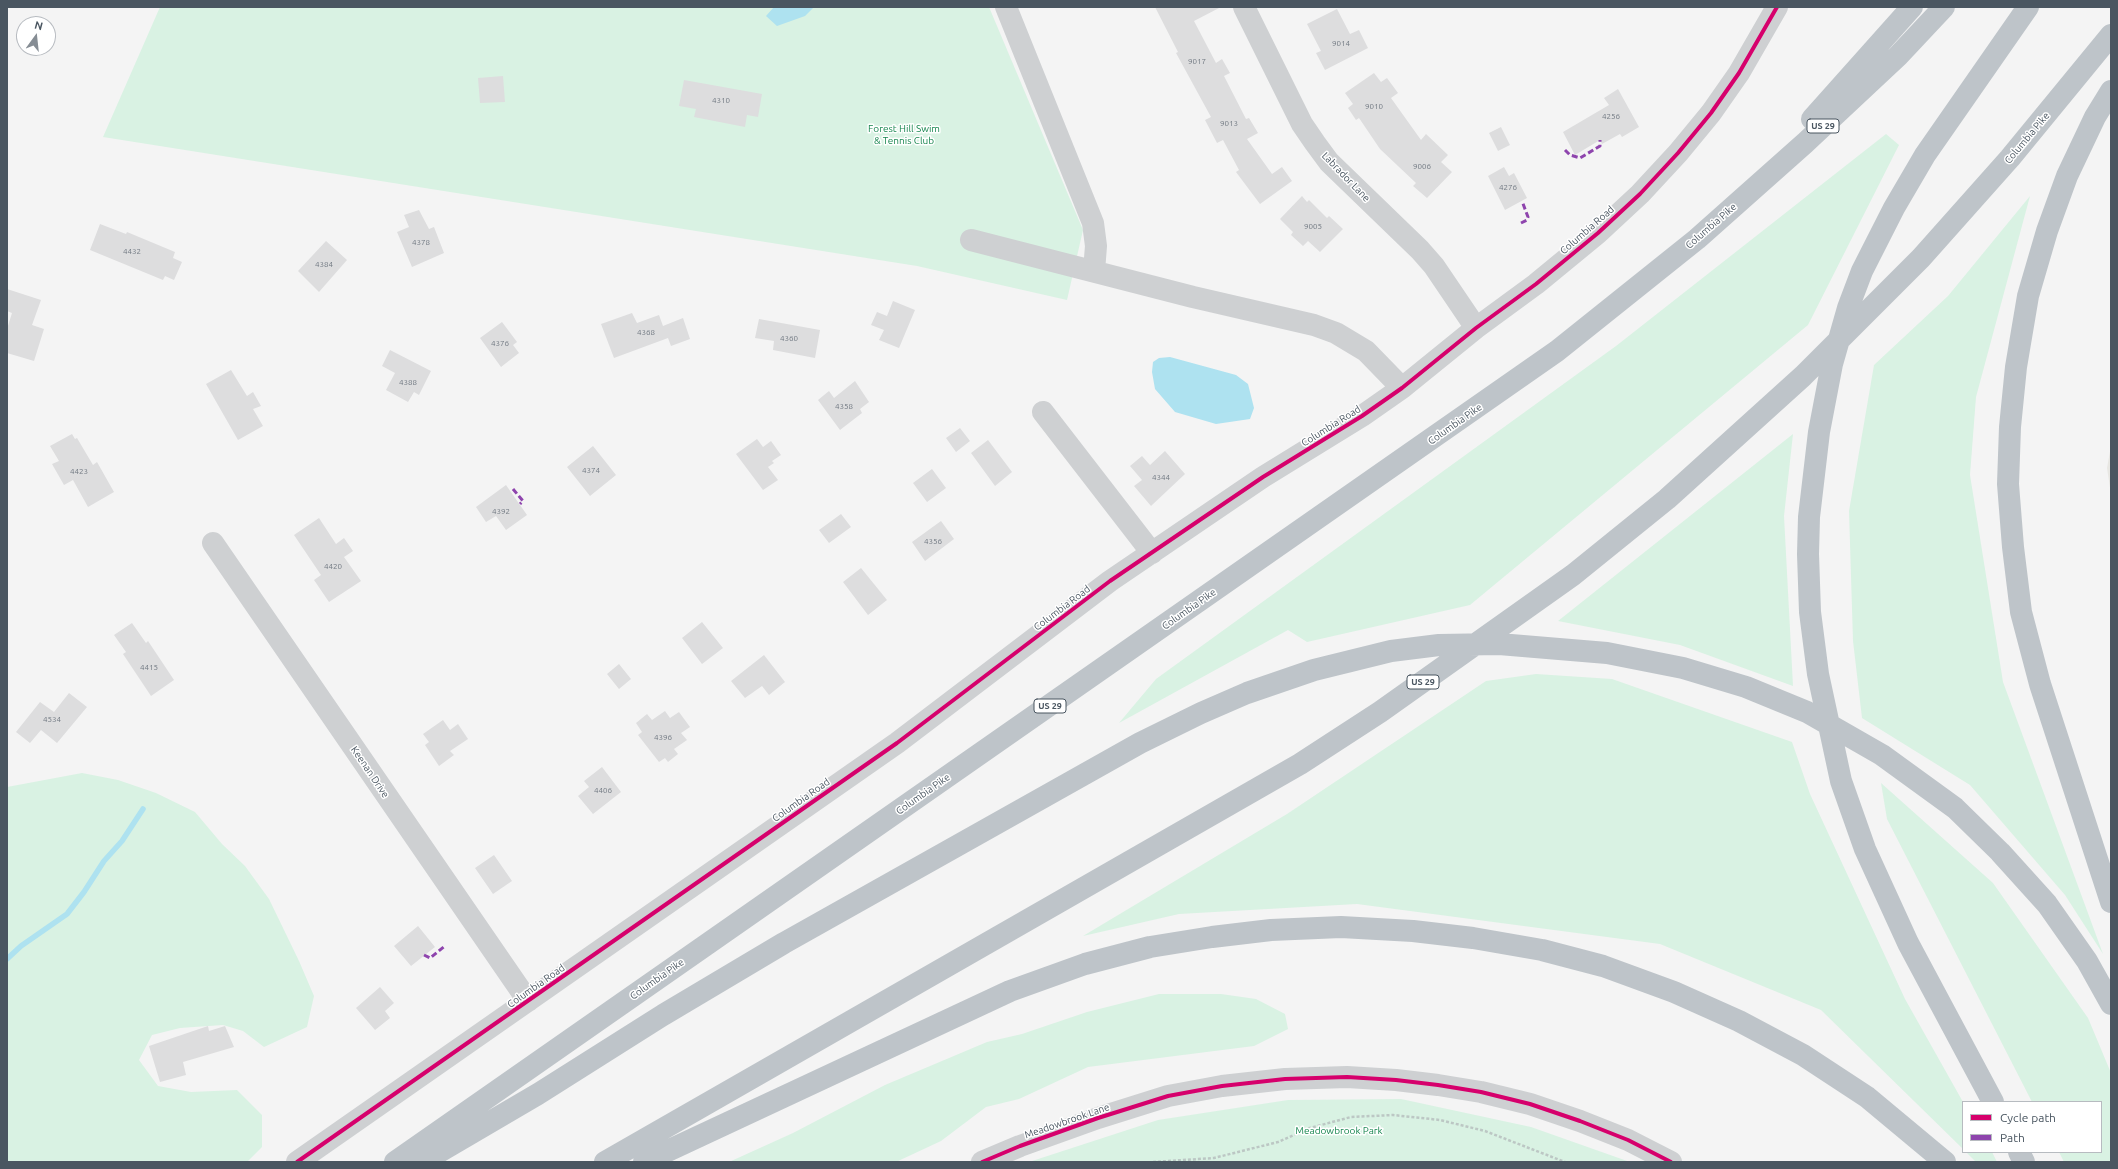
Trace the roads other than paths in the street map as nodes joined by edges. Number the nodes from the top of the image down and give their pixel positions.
1 (1006, 7) edge
2 (1244, 7) edge
3 (1777, 7) edge
4 (1912, 7) edge
5 (1944, 7) edge
6 (2028, 7) edge
7 (2111, 35) edge
8 (2111, 91) edge
9 (971, 240) dead end
10 (1697, 240) junction
11 (1094, 271) junction
12 (1476, 328) junction
13 (1402, 388) junction
14 (1043, 412) dead end
15 (213, 542) dead end
16 (1152, 552) junction
17 (2111, 902) edge
18 (528, 1001) junction
19 (2111, 1004) edge
20 (1992, 1101) edge
21 (2020, 1153) edge
22 (297, 1162) edge
23 (394, 1162) edge
24 (422, 1162) edge
25 (605, 1162) edge
26 (644, 1162) edge
27 (982, 1162) edge
28 (1670, 1162) edge
29 (1945, 1162) edge
30 (2024, 1162) edge

1 - 11 street
2 - 12 street, Labrador Lane
3 - 12 street, Columbia Road
4 - 10 highway
5 - 10 highway, Columbia Pike / US 29
6 - 20 highway
7 - 25 highway, Columbia Pike / US 29
8 - 17 highway
9 - 11 street
10 - 23 highway, Columbia Pike / US 29
11 - 13 street
12 - 13 street, Columbia Road
13 - 16 street, Columbia Road
14 - 16 street
15 - 18 street, Keenan Drive
16 - 18 street, Columbia Road
18 - 22 street, Columbia Road
19 - 24 highway
21 - 30 highway
26 - 29 highway
27 - 28 street, Meadowbrook Lane

